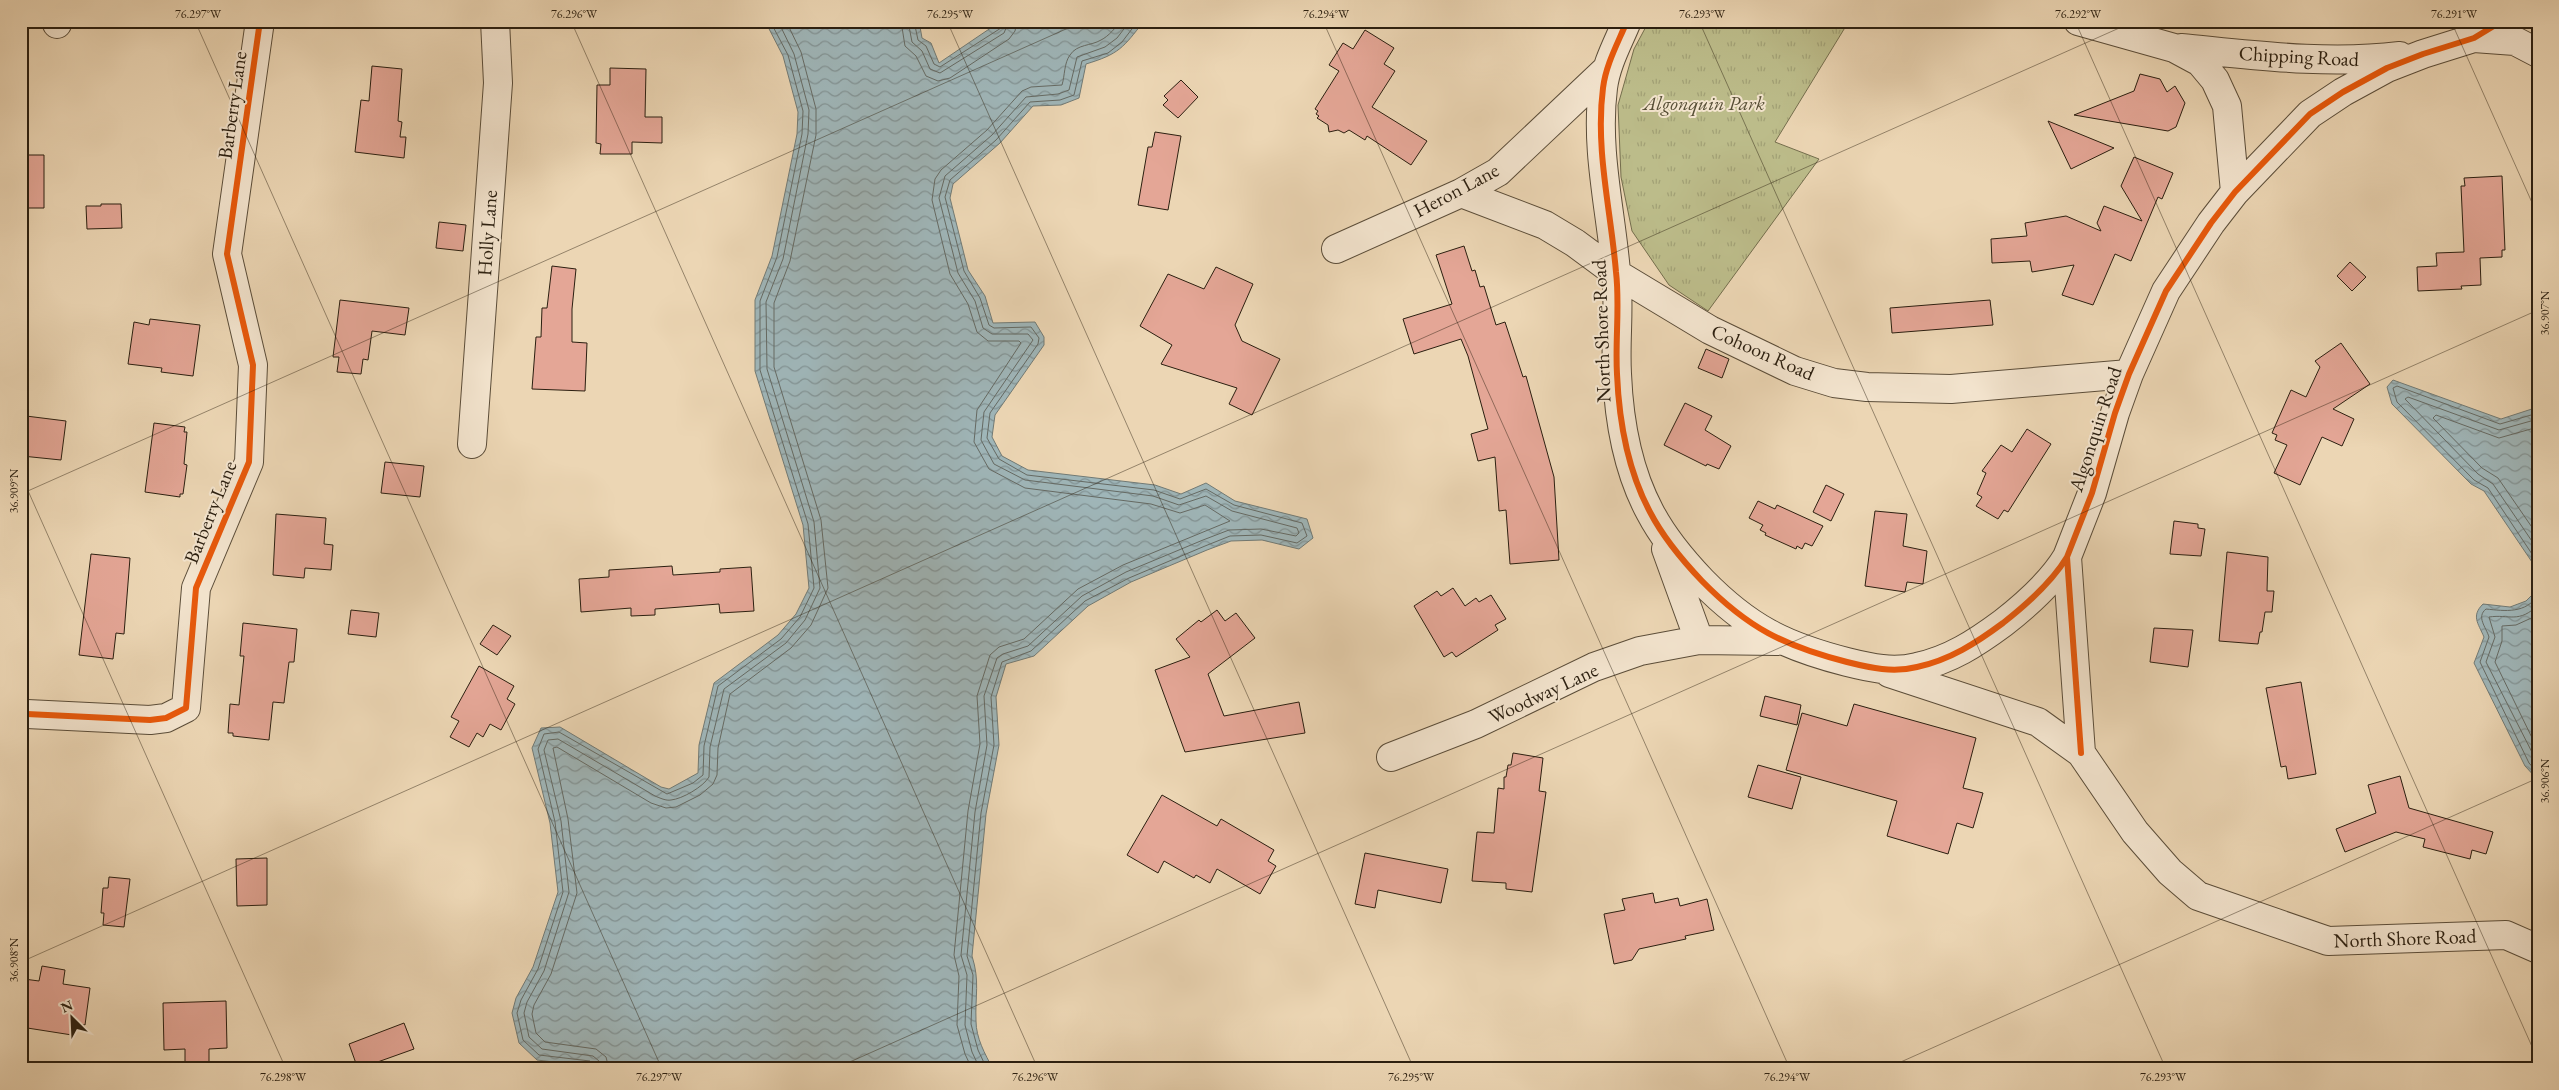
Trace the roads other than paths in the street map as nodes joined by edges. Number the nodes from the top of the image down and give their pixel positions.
1 (260, 21) edge
2 (495, 21) edge
3 (1627, 21) edge
4 (2078, 21) edge
5 (2502, 21) edge
6 (2474, 38) junction
7 (2174, 48) junction
8 (2538, 52) edge
9 (2423, 54) junction
10 (1606, 70) junction
11 (2235, 192) junction
12 (1461, 193) junction
13 (1336, 249) dead end
14 (1617, 274) junction
15 (2129, 374) junction
16 (472, 444) dead end
17 (1664, 536) junction
18 (2067, 557) junction
19 (1699, 640) junction
20 (1782, 641) junction
21 (1883, 670) junction
22 (27, 714) dead end
23 (2081, 753) junction
24 (1391, 757) dead end
25 (2538, 949) edge

1 - 22 street, Barberry Lane
2 - 16 street, Holly Lane
3 - 10 street, North Shore Road
4 - 7 street, Chipping Road
5 - 6 street, Algonquin Road
6 - 8 street
6 - 9 street, Algonquin Road
7 - 9 street, Chipping Road
7 - 11 street, Chipping Road
9 - 11 street, Algonquin Road
10 - 12 street, Heron Lane
10 - 14 street, North Shore Road
11 - 15 street, Algonquin Road
12 - 13 street, Heron Lane
12 - 14 street, Cohoon Road
14 - 15 street, Cohoon Road
14 - 17 street, North Shore Road
15 - 18 street, Algonquin Road
17 - 19 street
17 - 20 street, North Shore Road
18 - 21 street, North Shore Road
18 - 23 street, Algonquin Road
19 - 20 street, Woodway Lane
19 - 24 street, Woodway Lane
20 - 21 street, North Shore Road
21 - 23 street, North Shore Road
23 - 25 street, North Shore Road

